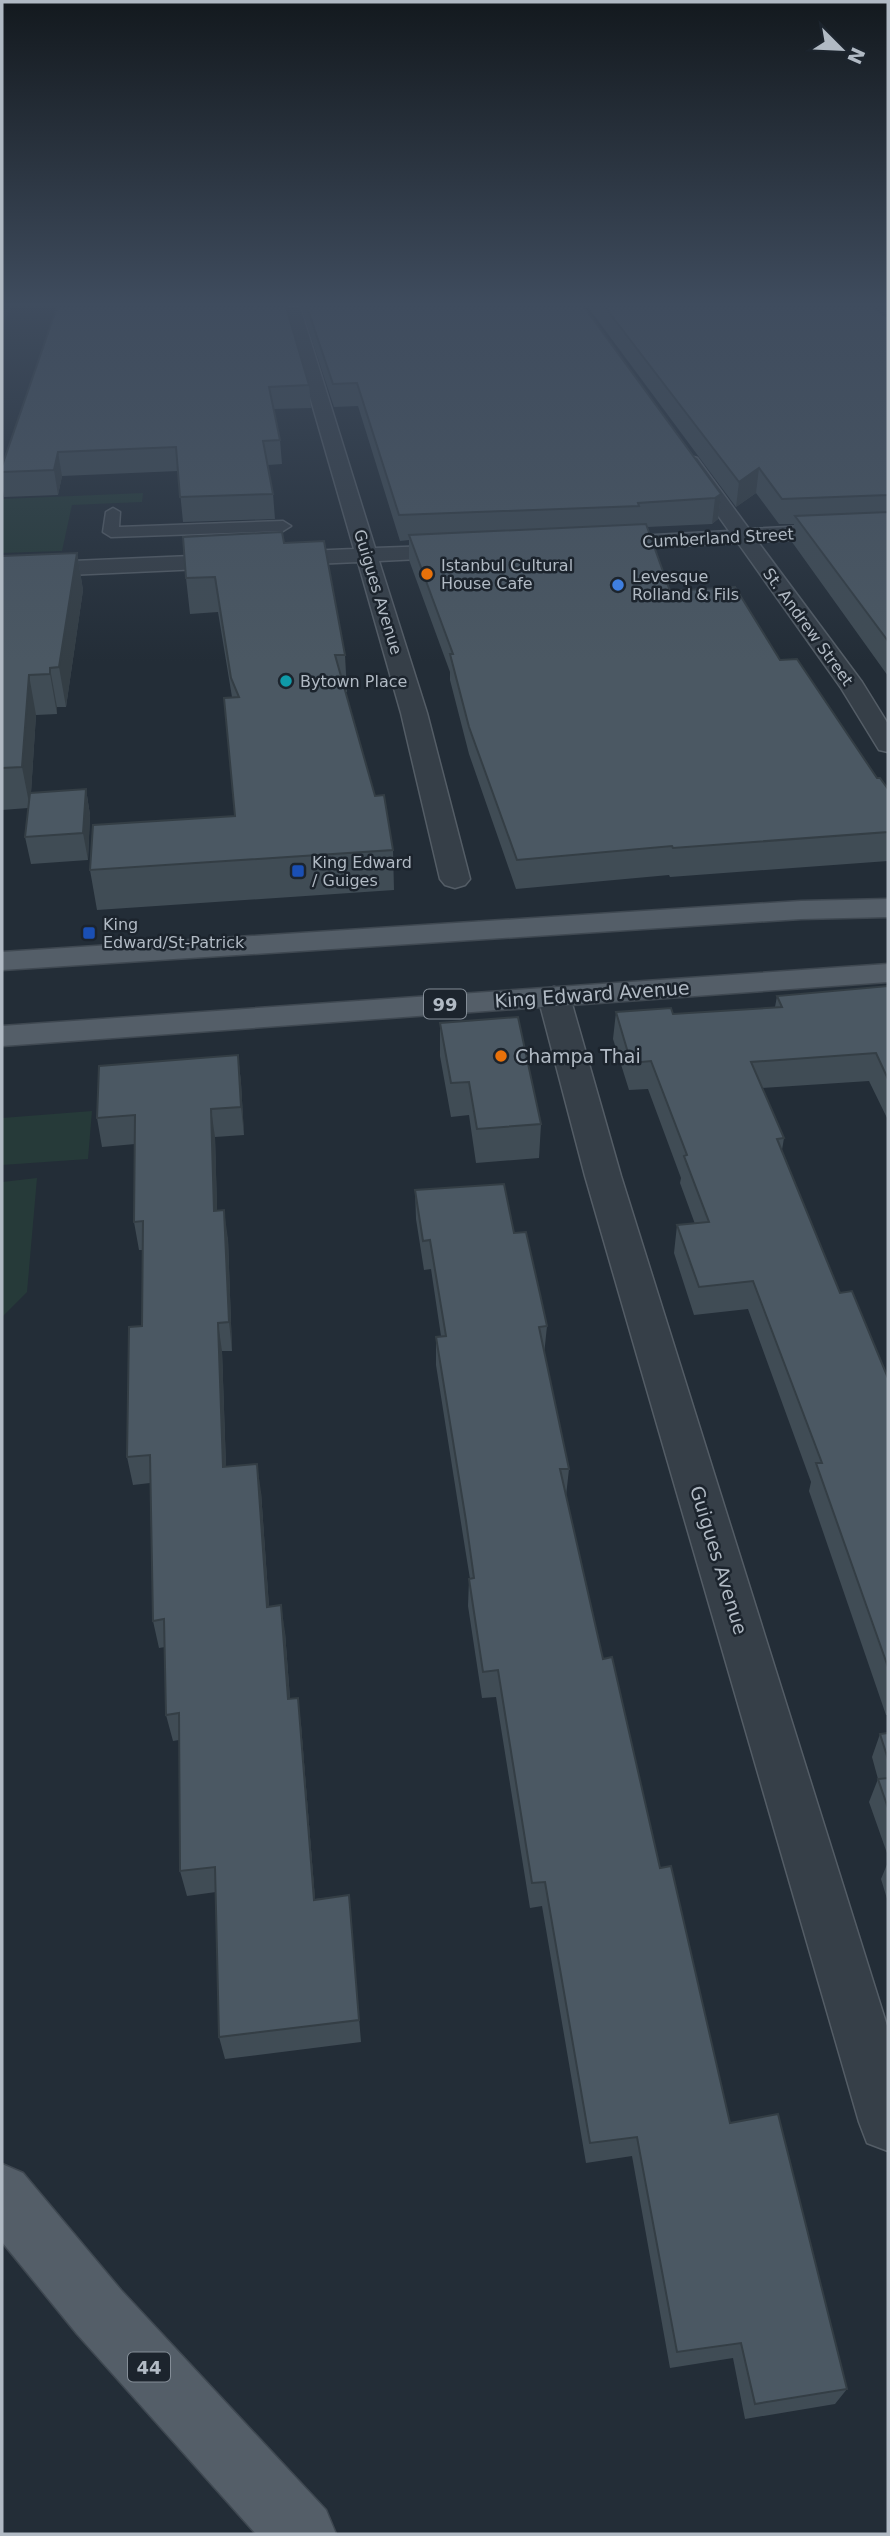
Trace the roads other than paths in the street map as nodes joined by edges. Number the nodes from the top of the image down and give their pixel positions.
1 (328, 425) edge
2 (675, 442) edge
3 (113, 512) dead end
4 (283, 526) dead end
5 (888, 528) edge
6 (744, 537) junction
7 (573, 546) edge
8 (477, 550) edge
9 (368, 556) junction
10 (2, 571) edge
11 (888, 744) edge
12 (455, 878) dead end
13 (888, 908) edge
14 (801, 910) junction
15 (888, 923) edge
16 (2, 961) edge
17 (888, 973) edge
18 (554, 997) junction
19 (2, 1036) edge
20 (888, 2122) edge
21 (2, 2194) edge
22 (302, 2534) edge

1 - 9 street, Guigues Avenue
2 - 6 street, St. Andrew Street
3 - 4 lane
5 - 6 street, Cumberland Street
6 - 7 street, Cumberland Street
6 - 11 street, St. Andrew Street
8 - 9 street
9 - 10 street
9 - 12 street, Guigues Avenue
13 - 14 main road
14 - 15 main road
14 - 16 main road
17 - 18 main road, King Edward Avenue / 99
18 - 19 main road, King Edward Avenue / 99
18 - 20 street, Guigues Avenue
21 - 22 main road, 44

